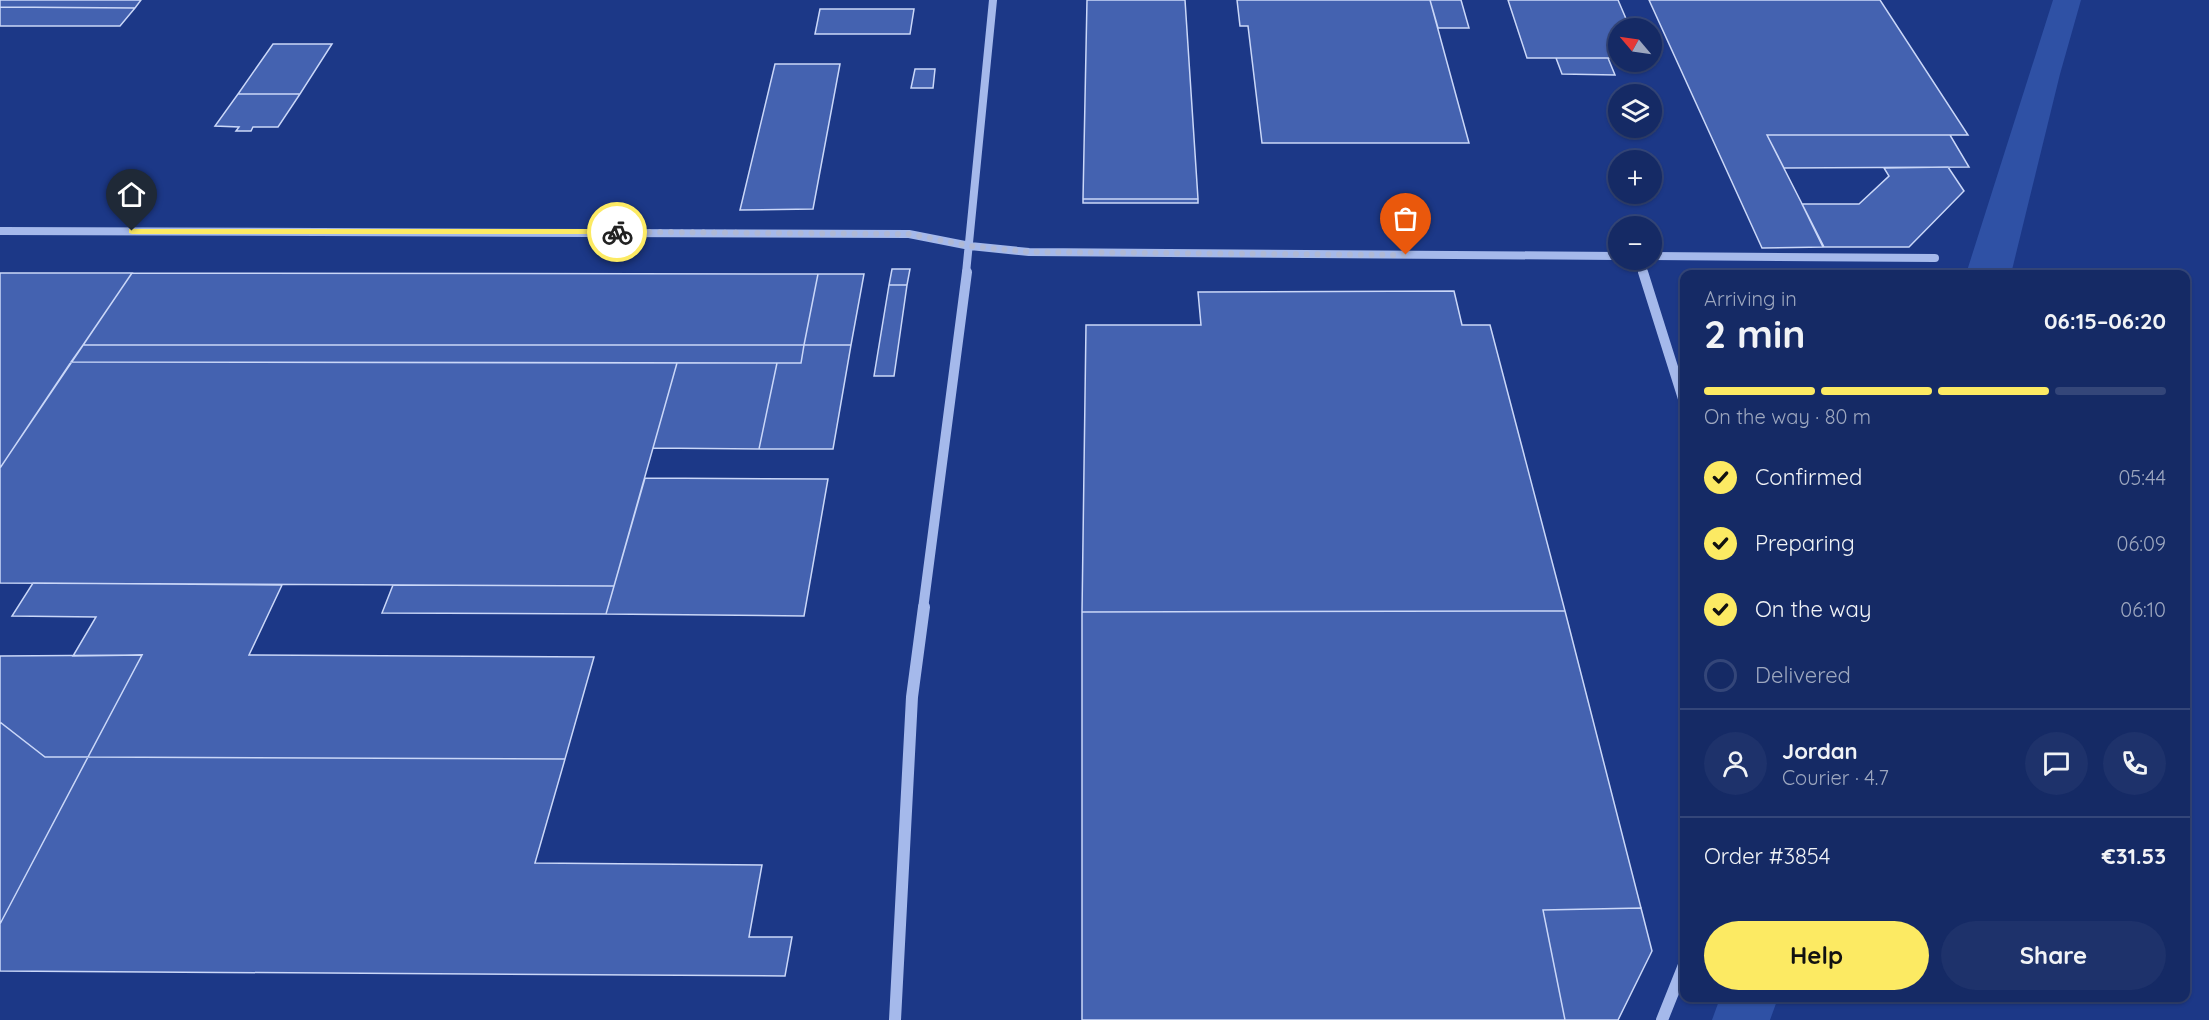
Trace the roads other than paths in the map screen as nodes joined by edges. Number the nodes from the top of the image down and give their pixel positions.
1 (993, 0) edge
2 (0, 231) edge
3 (970, 246) junction
4 (1608, 256) edge
5 (1662, 256) edge
6 (1935, 258) dead end
7 (1642, 270) edge
8 (1680, 389) edge
9 (1680, 975) edge
10 (895, 1020) edge
11 (1662, 1020) edge

1 - 3 lane
2 - 3 lane
3 - 4 lane
3 - 10 lane
5 - 6 lane
7 - 8 lane
9 - 11 lane

